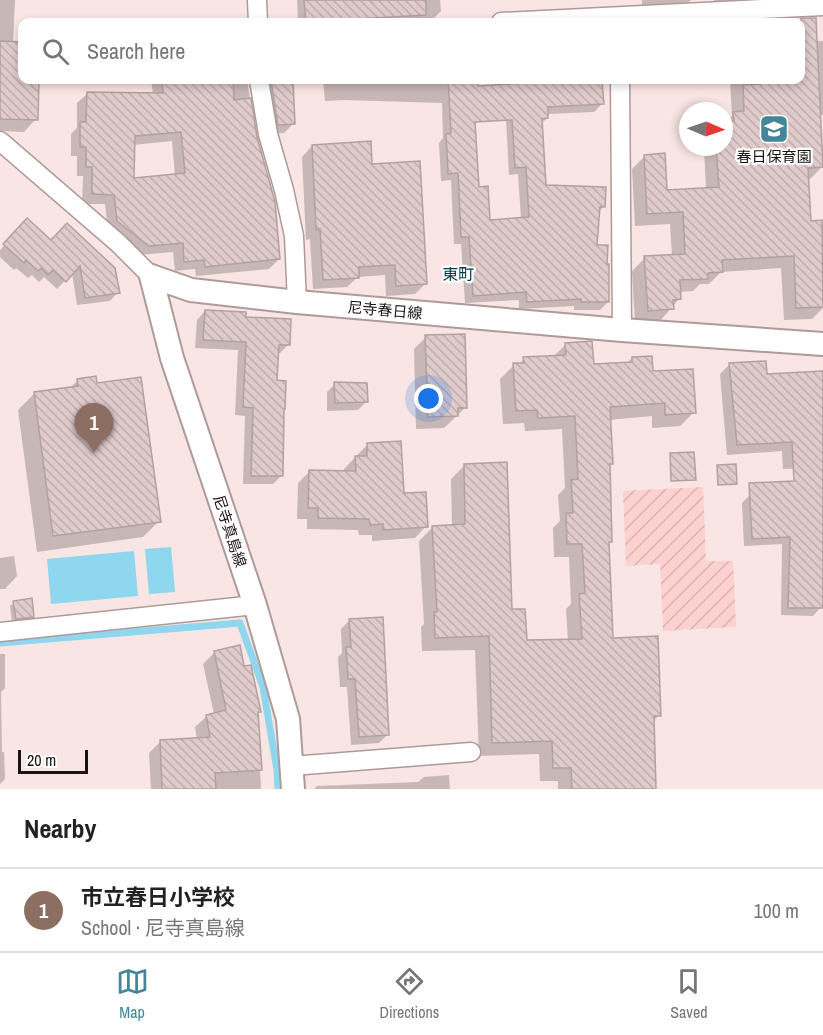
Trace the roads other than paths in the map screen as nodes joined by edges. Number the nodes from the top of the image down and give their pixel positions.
1 (257, 0) edge
2 (706, 6) edge
3 (823, 6) edge
4 (621, 13) edge
5 (258, 18) edge
6 (554, 18) edge
7 (260, 84) edge
8 (620, 84) edge
9 (0, 141) edge
10 (151, 276) junction
11 (297, 302) junction
12 (622, 330) junction
13 (823, 344) edge
14 (255, 605) junction
15 (0, 632) edge
16 (471, 752) dead end
17 (292, 766) junction
18 (293, 789) edge

1 - 5 street
2 - 3 street
2 - 4 street
4 - 6 street
7 - 11 street
8 - 12 street
9 - 10 street, 尼寺春日線
10 - 11 street, 尼寺春日線
10 - 14 street, 尼寺真島線
11 - 12 street, 尼寺春日線
12 - 13 street, 尼寺春日線
14 - 15 street
14 - 17 street, 尼寺真島線
16 - 17 street
17 - 18 street, 尼寺真島線

